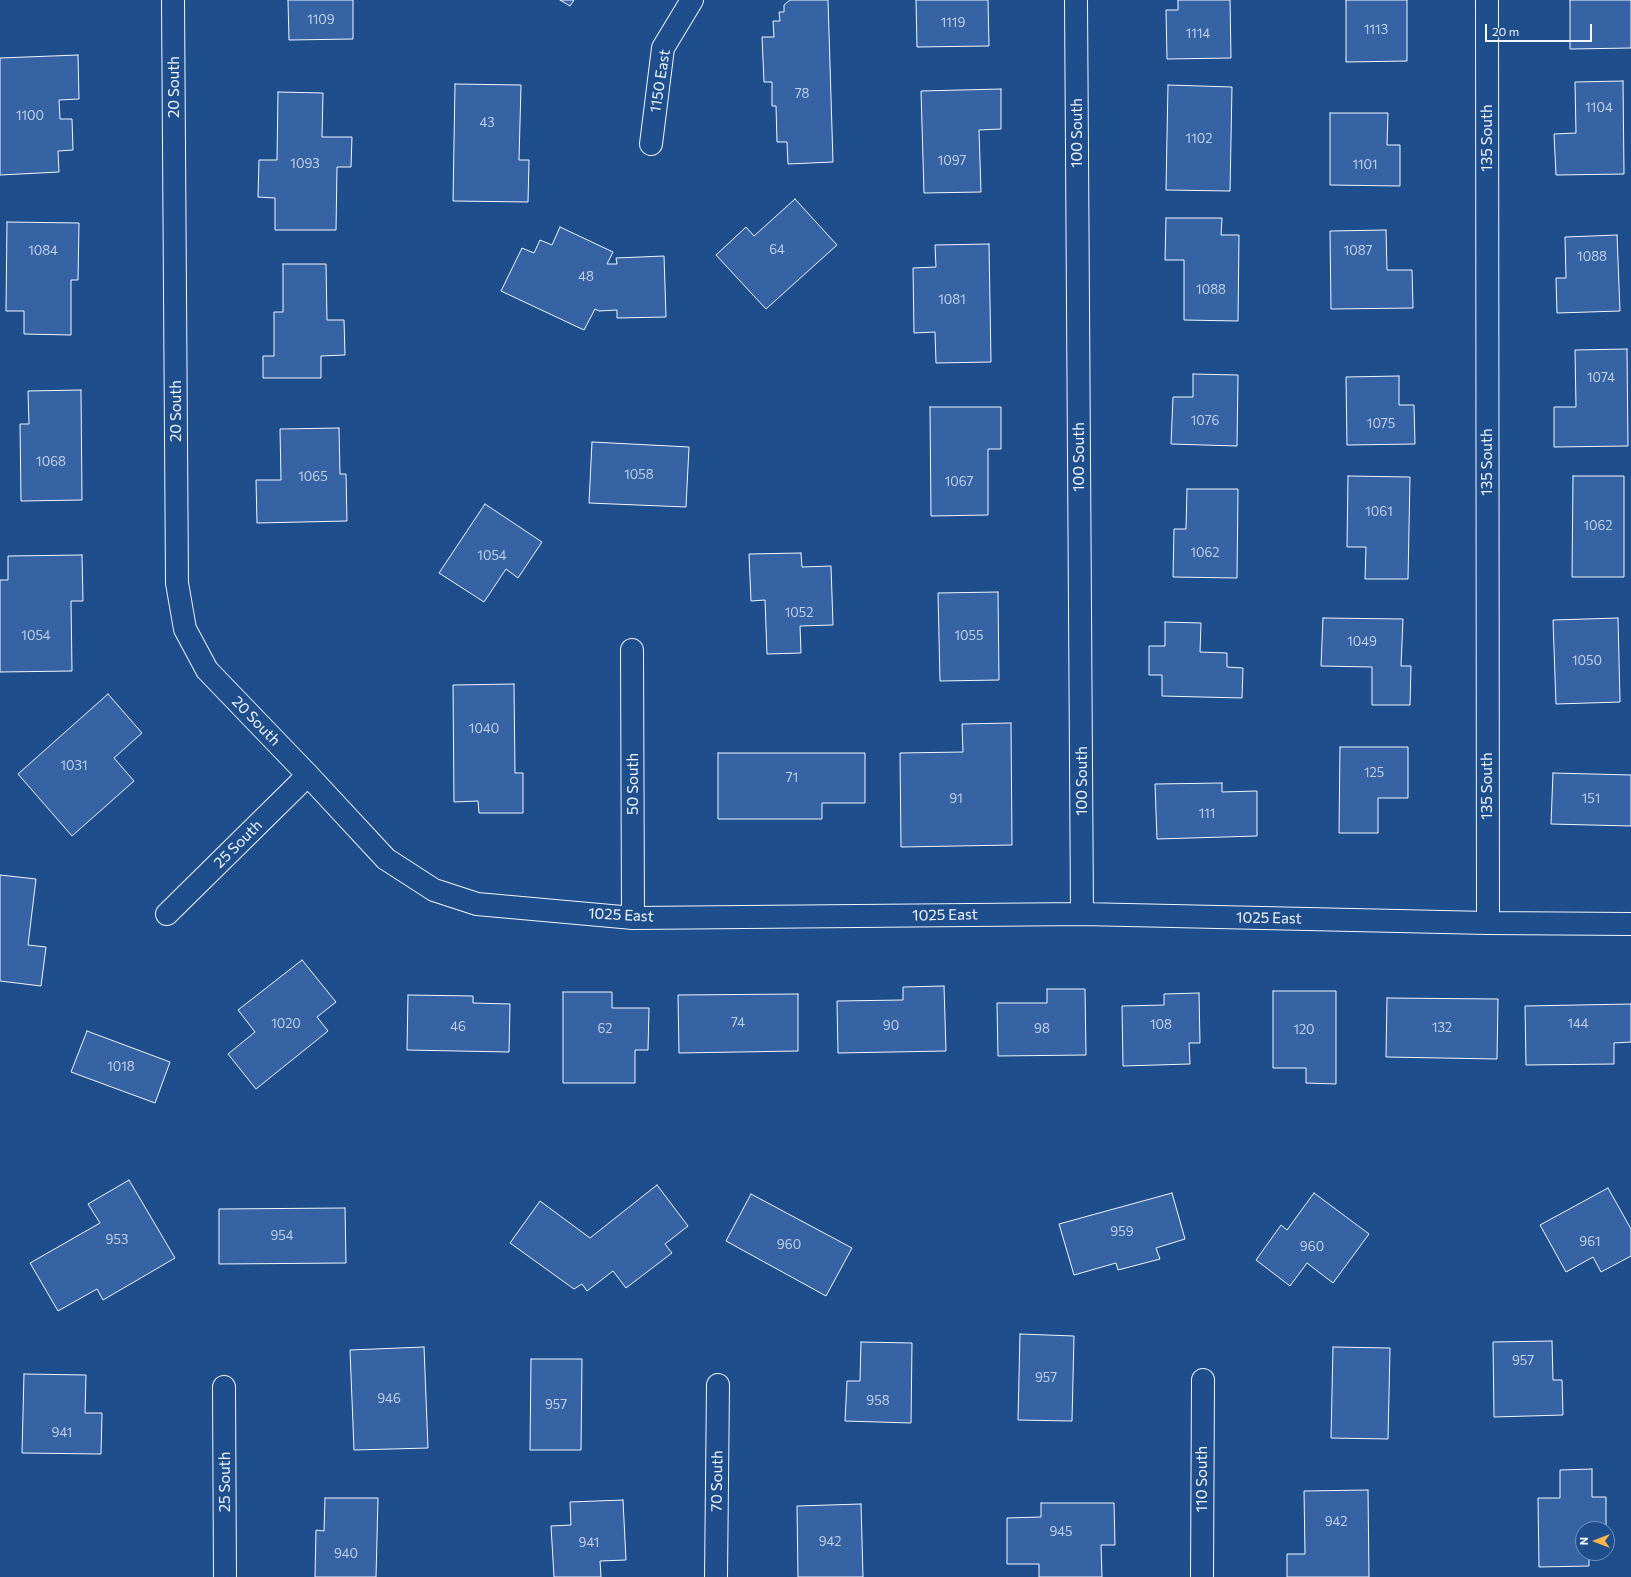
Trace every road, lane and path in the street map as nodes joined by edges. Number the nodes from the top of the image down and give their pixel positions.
1 (173, 0) edge
2 (692, 0) edge
3 (1076, 0) edge
4 (1487, 0) edge
5 (651, 144) dead end
6 (632, 650) dead end
7 (308, 775) junction
8 (167, 914) dead end
9 (1082, 914) junction
10 (633, 918) junction
11 (1488, 923) junction
12 (1631, 924) edge
13 (1203, 1380) dead end
14 (718, 1385) dead end
15 (224, 1387) dead end
16 (225, 1577) edge
17 (716, 1577) edge
18 (1202, 1577) edge

1 - 7 street, 20 South
2 - 5 street, 1150 East
3 - 9 street, 100 South
4 - 11 street, 135 South
6 - 10 street, 50 South
7 - 8 street, 25 South
7 - 10 street, 1025 East
9 - 10 street, 1025 East
9 - 11 street, 1025 East
11 - 12 street, 1025 East
13 - 18 street, 110 South
14 - 17 street, 70 South
15 - 16 street, 25 South

